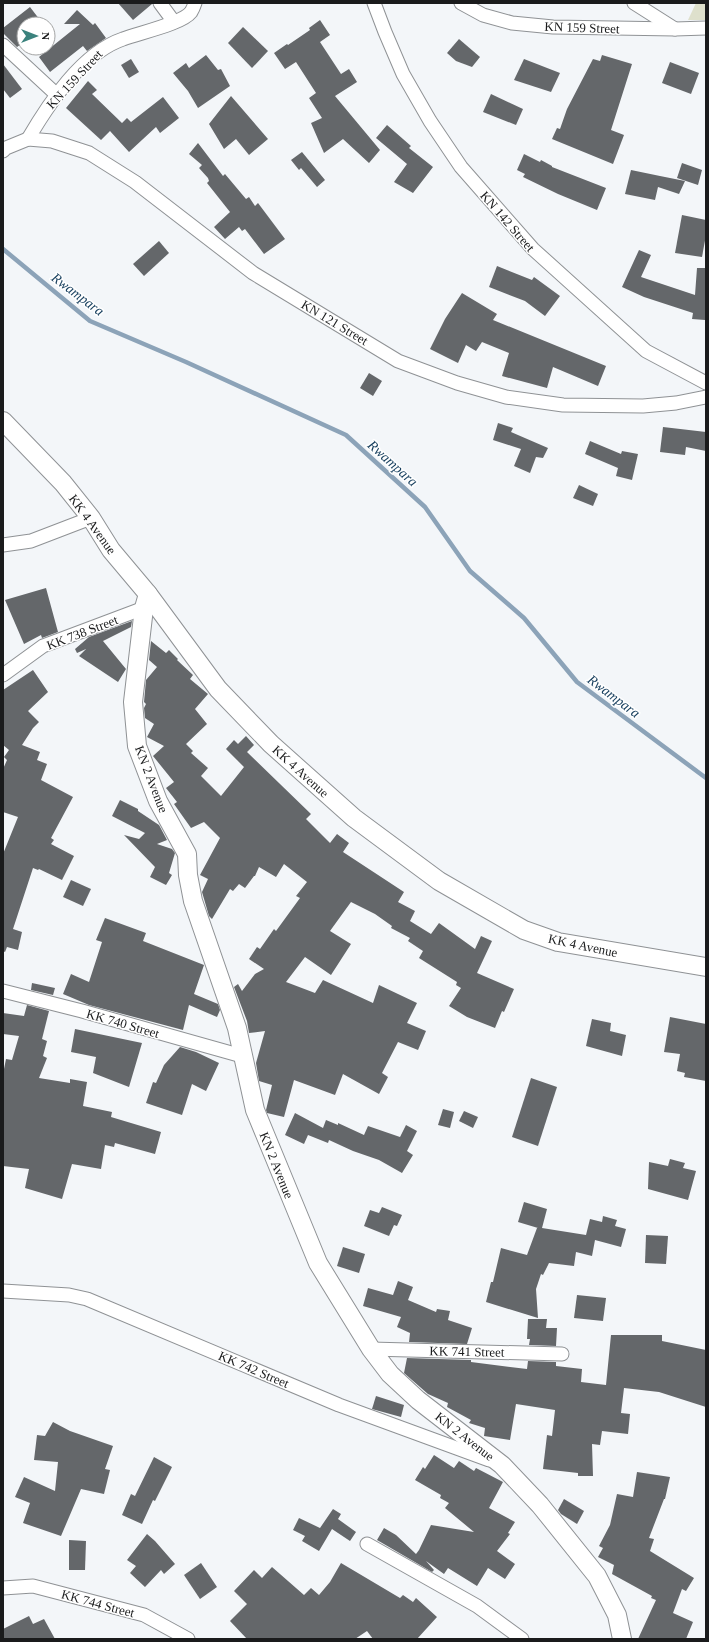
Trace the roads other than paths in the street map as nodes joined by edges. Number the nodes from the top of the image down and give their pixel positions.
1 (160, 3) edge
2 (195, 3) edge
3 (374, 3) edge
4 (462, 3) edge
5 (634, 3) edge
6 (174, 22) junction
7 (706, 28) edge
8 (675, 29) junction
9 (3, 44) edge
10 (57, 95) junction
11 (28, 140) junction
12 (3, 151) edge
13 (706, 383) edge
14 (706, 397) edge
15 (3, 420) edge
16 (91, 518) junction
17 (3, 545) edge
18 (146, 601) junction
19 (3, 675) edge
20 (706, 967) edge
21 (3, 992) edge
22 (242, 1056) junction
23 (3, 1291) edge
24 (371, 1349) junction
25 (562, 1354) dead end
26 (502, 1465) junction
27 (367, 1544) dead end
28 (3, 1588) edge
29 (188, 1639) edge
30 (522, 1639) edge
31 (622, 1639) edge

1 - 6 street
2 - 6 street, KN 159 Street
3 - 13 street, KN 142 Street
4 - 8 street, KN 159 Street
5 - 8 street
6 - 10 street, KN 159 Street
7 - 8 street, KN 159 Street
9 - 10 street
10 - 11 street, KN 159 Street
11 - 12 street, KN 121 Street
11 - 14 street, KN 121 Street
15 - 16 street, KK 4 Avenue
16 - 17 street
16 - 18 street, KK 4 Avenue
18 - 19 street, KK 738 Street
18 - 20 street, KK 4 Avenue
18 - 22 street, KN 2 Avenue
21 - 22 street, KK 740 Street
22 - 24 street, KN 2 Avenue
23 - 26 street, KK 742 Street
24 - 25 street, KK 741 Street
24 - 26 street, KN 2 Avenue
26 - 31 street, KN 2 Avenue
27 - 30 street
28 - 29 street, KK 744 Street

